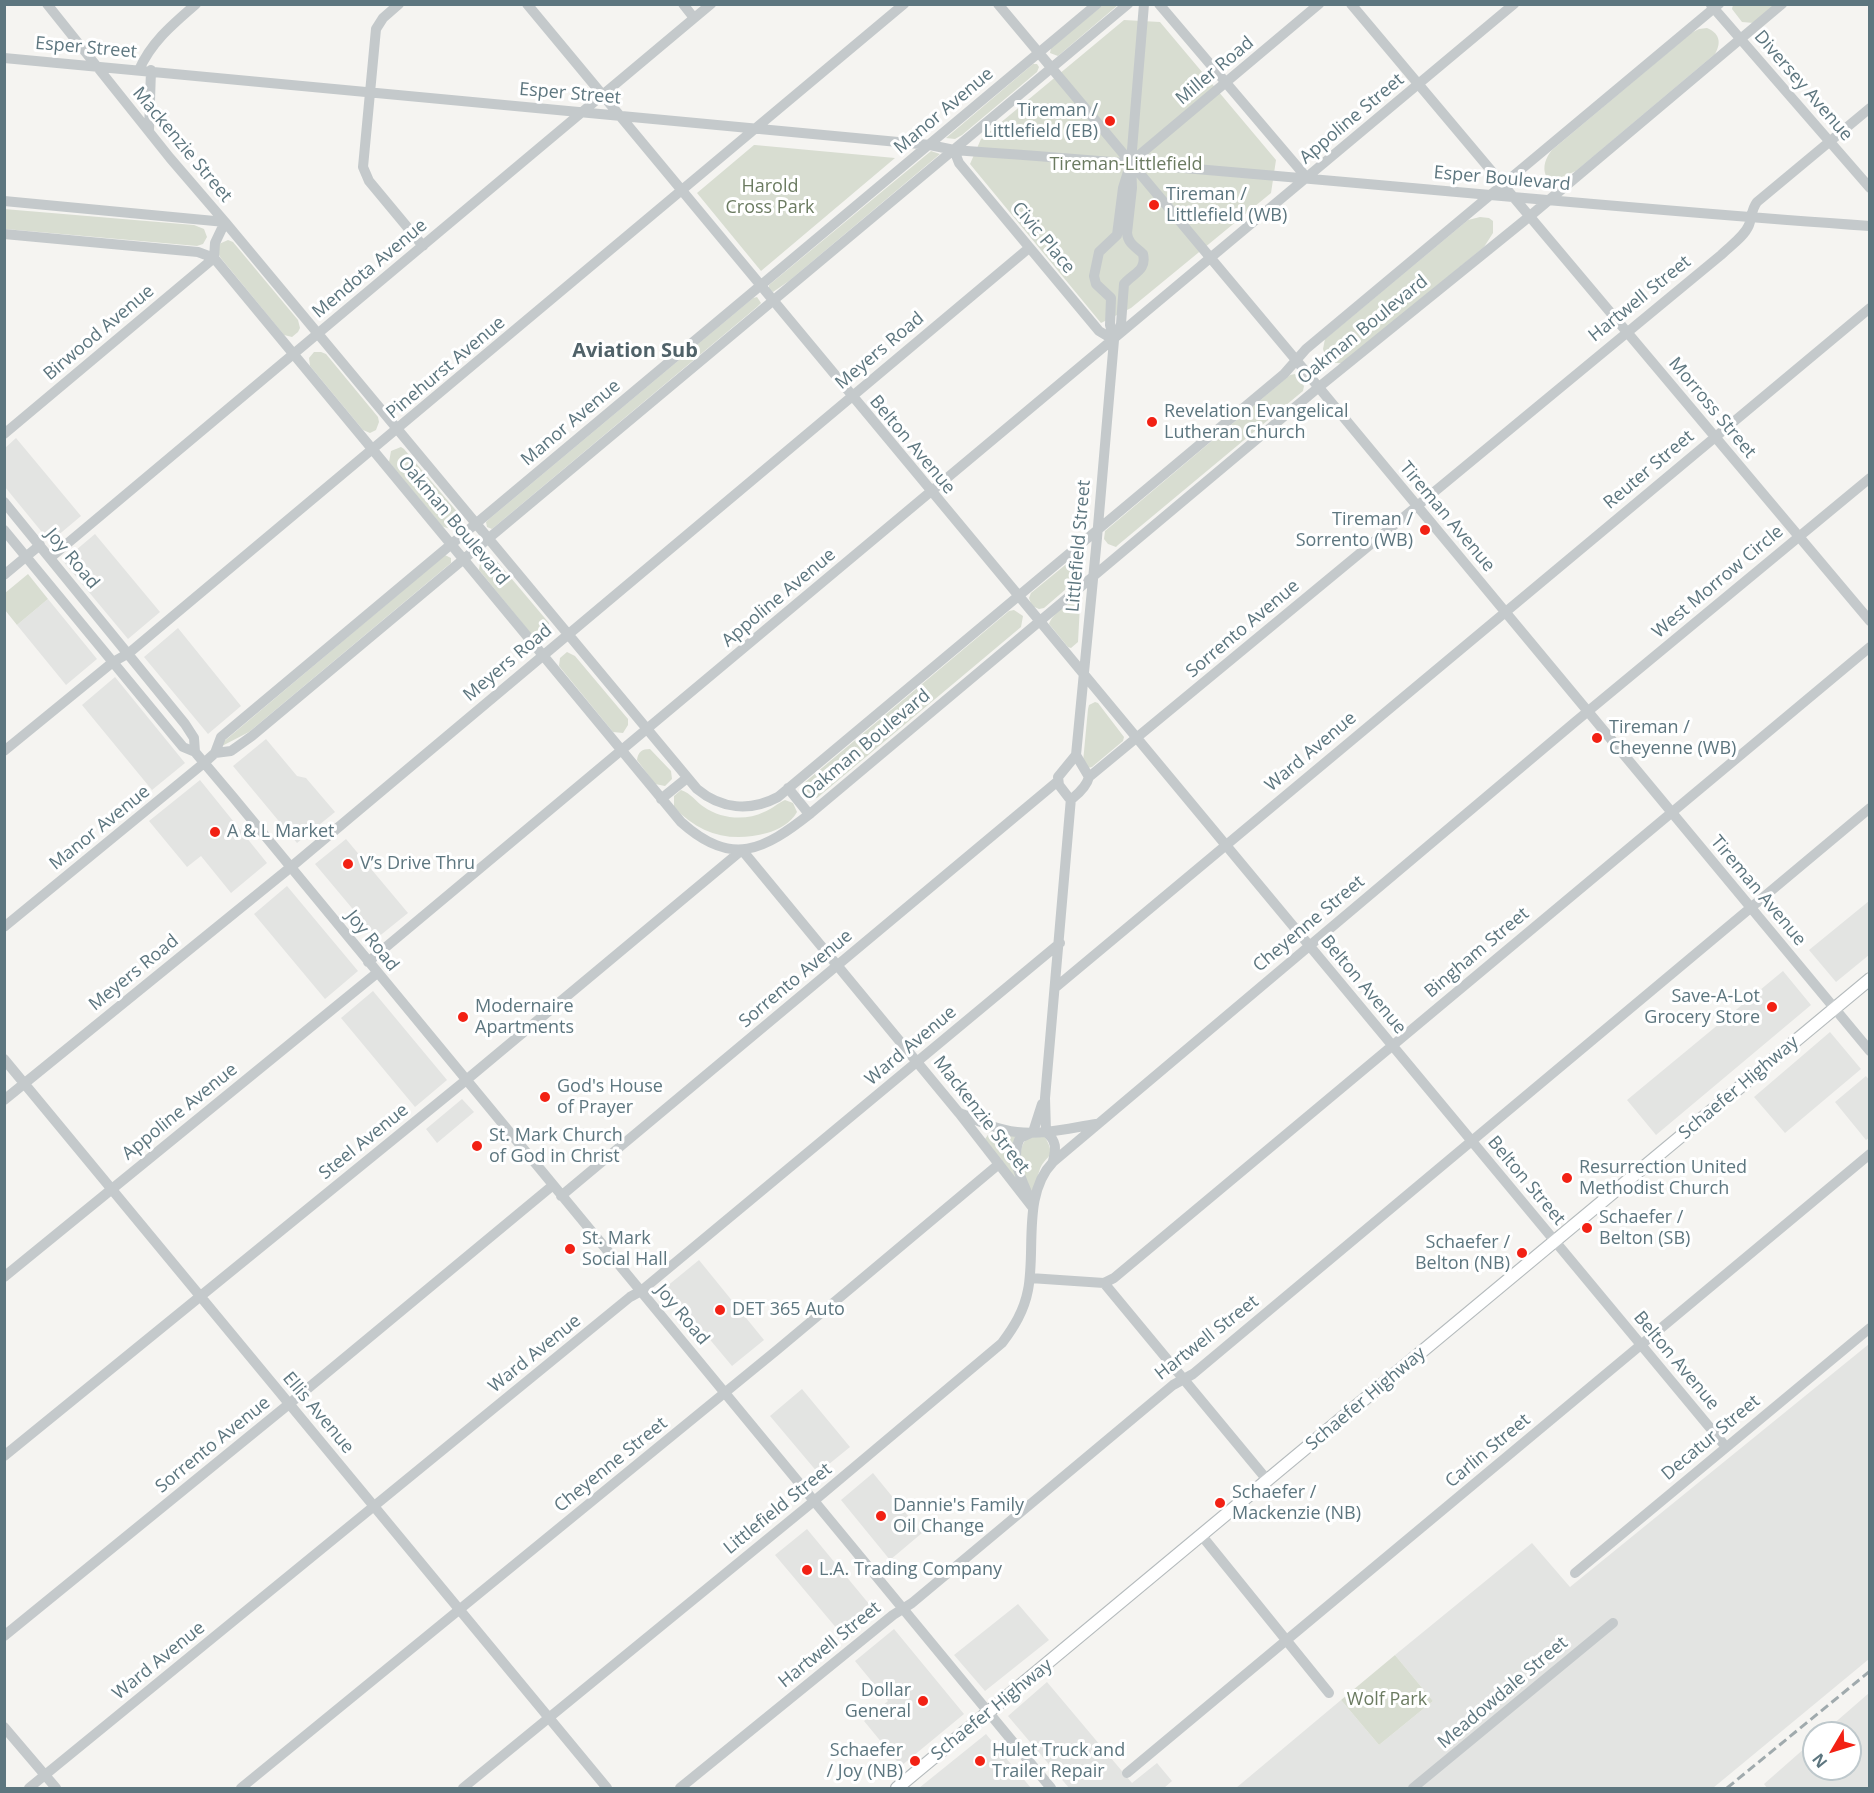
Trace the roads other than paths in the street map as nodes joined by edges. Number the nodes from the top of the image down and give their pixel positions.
1 (46, 4) edge
2 (196, 4) edge
3 (399, 4) edge
4 (527, 4) edge
5 (683, 4) edge
6 (711, 4) edge
7 (904, 4) edge
8 (998, 4) edge
9 (1097, 4) edge
10 (1128, 4) edge
11 (1144, 4) edge
12 (1159, 4) edge
13 (1319, 4) edge
14 (1351, 4) edge
15 (1514, 4) edge
16 (1782, 4) edge
17 (1715, 6) edge
18 (694, 18) junction
19 (1740, 39) junction
20 (1039, 53) junction
21 (4, 58) edge
22 (97, 67) junction
23 (1051, 68) junction
24 (139, 70) junction
25 (150, 70) junction
26 (1227, 83) junction
27 (1418, 84) junction
28 (370, 92) junction
29 (602, 96) junction
30 (1869, 108) edge
31 (583, 112) junction
32 (618, 115) junction
33 (758, 128) junction
34 (149, 131) junction
35 (1829, 141) junction
36 (930, 145) junction
37 (954, 150) junction
38 (1131, 162) junction
39 (1307, 178) junction
40 (1504, 184) junction
41 (1869, 188) edge
42 (682, 192) junction
43 (1492, 195) junction
44 (1515, 197) junction
45 (4, 201) edge
46 (1548, 201) junction
47 (1530, 216) junction
48 (1750, 218) junction
49 (225, 222) junction
50 (1869, 226) edge
51 (4, 234) edge
52 (423, 246) junction
53 (1029, 248) junction
54 (214, 258) junction
55 (1211, 258) junction
56 (760, 286) junction
57 (772, 302) junction
58 (1869, 308) edge
59 (1627, 331) junction
60 (319, 333) junction
61 (1113, 340) junction
62 (293, 354) junction
63 (1296, 360) junction
64 (1319, 387) junction
65 (851, 397) junction
66 (399, 429) junction
67 (4, 434) edge
68 (1715, 436) junction
69 (373, 450) junction
70 (1869, 478) edge
71 (931, 493) junction
72 (4, 502) edge
73 (1417, 506) junction
74 (477, 524) junction
75 (1098, 529) junction
76 (4, 530) edge
77 (1799, 536) junction
78 (489, 539) junction
79 (40, 545) junction
80 (452, 545) junction
81 (26, 557) junction
82 (50, 558) junction
83 (464, 560) junction
84 (4, 575) edge
85 (1093, 576) junction
86 (1017, 596) junction
87 (1505, 612) junction
88 (1039, 621) junction
89 (1869, 621) edge
90 (568, 634) junction
91 (1869, 647) edge
92 (129, 653) junction
93 (542, 655) junction
94 (113, 662) junction
95 (1084, 675) junction
96 (1587, 712) junction
97 (648, 730) junction
98 (1137, 739) junction
99 (4, 751) edge
100 (195, 752) junction
101 (622, 752) junction
102 (215, 753) junction
103 (1076, 755) junction
104 (204, 763) junction
105 (687, 777) junction
106 (1089, 777) junction
107 (1054, 784) junction
108 (788, 788) junction
109 (1071, 798) junction
110 (661, 799) junction
111 (1869, 808) edge
112 (1671, 813) junction
113 (809, 814) junction
114 (1226, 845) junction
115 (742, 850) junction
116 (291, 867) junction
117 (1750, 908) junction
118 (4, 927) edge
119 (1060, 943) junction
120 (1309, 945) junction
121 (368, 962) junction
122 (838, 966) junction
123 (377, 973) junction
124 (1869, 979) edge
125 (1056, 987) junction
126 (1834, 1009) junction
127 (1392, 1045) junction
128 (1869, 1051) edge
129 (4, 1059) edge
130 (918, 1062) junction
131 (465, 1081) junction
132 (24, 1083) junction
133 (1045, 1098) junction
134 (4, 1100) edge
135 (959, 1113) junction
136 (1096, 1124) junction
137 (1033, 1132) junction
138 (1046, 1132) junction
139 (1472, 1141) junction
140 (1869, 1154) edge
141 (1053, 1162) junction
142 (999, 1164) junction
143 (552, 1186) junction
144 (112, 1190) junction
145 (561, 1196) junction
146 (1033, 1208) junction
147 (1555, 1241) junction
148 (4, 1277) edge
149 (1030, 1278) junction
150 (1104, 1283) junction
151 (641, 1291) junction
152 (199, 1296) junction
153 (1869, 1328) edge
154 (1641, 1345) junction
155 (1184, 1379) junction
156 (725, 1393) junction
157 (289, 1404) junction
158 (1726, 1447) junction
159 (4, 1456) edge
160 (1268, 1481) junction
161 (814, 1501) junction
162 (374, 1507) junction
163 (1202, 1536) junction
164 (1575, 1574) dead end
165 (902, 1609) junction
166 (459, 1610) junction
167 (1613, 1623) dead end
168 (4, 1636) edge
169 (1287, 1640) junction
170 (1329, 1693) dead end
171 (989, 1713) junction
172 (549, 1718) junction
173 (4, 1727) edge
174 (1127, 1773) dead end
175 (45, 1776) junction
176 (29, 1788) edge
177 (56, 1788) edge
178 (242, 1788) edge
179 (463, 1788) edge
180 (607, 1788) edge
181 (680, 1788) edge
182 (897, 1788) edge
183 (1051, 1788) edge
184 (1413, 1788) edge

1 - 22 street, Mackenzie Street
2 - 24 street
3 - 28 street
4 - 29 street
5 - 18 street
6 - 18 street, Mendota Avenue
7 - 33 street, Pinehurst Avenue
8 - 20 street, Tireman Avenue
9 - 20 street, Manor Avenue
10 - 23 street, Manor Avenue
11 - 38 street
12 - 26 street
13 - 26 street, Miller Road
14 - 27 street
15 - 27 street, Appoline Street
16 - 19 street, Oakman Boulevard
17 - 19 street, Diversey Avenue
17 - 40 street, Oakman Boulevard
18 - 29 street, Mendota Avenue
19 - 35 street, Diversey Avenue
19 - 46 street, Oakman Boulevard
20 - 23 street, Tireman Avenue
20 - 36 street, Manor Avenue
21 - 22 street, Esper Street
22 - 24 street, Esper Street
22 - 34 street, Mackenzie Street
23 - 37 street, Manor Avenue
23 - 38 street, Tireman Avenue
24 - 25 street, Esper Street
25 - 28 street, Esper Street
25 - 34 street
26 - 38 street, Miller Road
26 - 39 street
27 - 39 street, Appoline Street
27 - 40 street
28 - 31 street, Esper Street
28 - 52 street
29 - 31 street, Mendota Avenue
29 - 32 street, Belton Avenue
30 - 35 street, Hartwell Street
31 - 32 street, Esper Street
31 - 52 street, Mendota Avenue
32 - 33 street, Esper Street
32 - 42 street, Belton Avenue
33 - 36 street, Esper Street
33 - 42 street, Pinehurst Avenue
34 - 49 street, Mackenzie Street
35 - 41 street, Diversey Avenue
35 - 48 street, Hartwell Street
36 - 37 street, Esper Street
36 - 56 street, Manor Avenue
37 - 38 street, Esper Street
37 - 53 street, Civic Place
37 - 57 street, Manor Avenue
38 - 39 street, Esper Boulevard
38 - 55 street, Tireman Avenue
38 - 61 street, Littlefield Street
38 - 61 street, Littlefield Street
39 - 43 street, Esper Boulevard
39 - 55 street, Appoline Street
40 - 43 street, Oakman Boulevard
40 - 44 street, Morross Street
42 - 56 street, Belton Avenue
42 - 66 street, Pinehurst Avenue
43 - 44 street, Esper Boulevard
43 - 63 street, Oakman Boulevard
44 - 46 street, Esper Boulevard
44 - 47 street, Morross Street
45 - 49 street
46 - 47 street, Oakman Boulevard
46 - 48 street, Esper Boulevard
47 - 59 street, Morross Street
47 - 64 street, Oakman Boulevard
48 - 50 street, Esper Boulevard
48 - 59 street, Hartwell Street
49 - 54 street
49 - 60 street, Oakman Boulevard
51 - 54 street
52 - 60 street, Mendota Avenue
53 - 61 street, Civic Place
53 - 65 street, Meyers Road
54 - 62 street, Oakman Boulevard
54 - 67 street, Birwood Avenue
55 - 61 street, Appoline Avenue
55 - 63 street, Tireman Avenue
56 - 57 street, Belton Avenue
56 - 74 street, Manor Avenue
57 - 65 street, Belton Avenue
57 - 78 street, Manor Avenue
58 - 68 street, Reuter Street
59 - 68 street, Morross Street
59 - 73 street, Hartwell Street
60 - 62 street, Mendota Avenue
60 - 66 street, Oakman Boulevard
61 - 71 street, Appoline Avenue
61 - 75 street, Littlefield Street
62 - 69 street, Oakman Boulevard
62 - 82 street, Mendota Avenue
63 - 64 street, Tireman Avenue
63 - 75 street, Oakman Boulevard
64 - 73 street, Tireman Avenue
64 - 85 street, Oakman Boulevard
65 - 71 street, Belton Avenue
65 - 90 street, Meyers Road
66 - 69 street, Pinehurst Avenue
66 - 74 street, Oakman Boulevard
68 - 77 street, Morross Street
68 - 87 street, Reuter Street
69 - 80 street, Oakman Boulevard
69 - 92 street, Pinehurst Avenue
70 - 77 street, West Morrow Circle
71 - 86 street, Belton Avenue
71 - 97 street, Appoline Avenue
72 - 79 street, Joy Road
73 - 87 street, Tireman Avenue
73 - 98 street, Sorrento Avenue
74 - 78 street, Oakman Boulevard
74 - 80 street, Manor Avenue
75 - 85 street, Littlefield Street
75 - 86 street, Oakman Boulevard
76 - 81 street, Joy Road
77 - 89 street, Morross Street
77 - 96 street, West Morrow Circle
78 - 83 street, Manor Avenue
78 - 90 street, Oakman Boulevard
79 - 81 street
79 - 82 street, Joy Road
80 - 83 street, Oakman Boulevard
80 - 102 street, Manor Avenue
81 - 84 street
81 - 94 street, Joy Road
82 - 92 street, Joy Road
83 - 93 street, Oakman Boulevard
83 - 102 street, Manor Avenue
85 - 88 street, Oakman Boulevard
85 - 95 street, Littlefield Street
86 - 88 street, Belton Avenue
86 - 108 street, Oakman Boulevard
87 - 96 street, Tireman Avenue
87 - 114 street, Ward Avenue
88 - 95 street, Belton Avenue
88 - 113 street, Oakman Boulevard
90 - 93 street, Meyers Road
90 - 97 street, Oakman Boulevard
91 - 112 street, Bingham Street
92 - 94 street, Pinehurst Avenue
92 - 100 street, Joy Road
93 - 101 street, Oakman Boulevard
93 - 116 street, Meyers Road
94 - 99 street, Pinehurst Avenue
94 - 100 street, Joy Road
95 - 98 street
95 - 103 street, Littlefield Street
96 - 112 street, Tireman Avenue
96 - 120 street, Cheyenne Street
97 - 101 street, Appoline Avenue
97 - 105 street, Oakman Boulevard
98 - 106 street, Sorrento Avenue
98 - 114 street, Belton Avenue
100 - 104 street, Joy Road
101 - 110 street, Oakman Boulevard
101 - 121 street, Appoline Avenue
102 - 104 street, Manor Avenue
103 - 106 street
103 - 107 street, Sorrento Avenue
104 - 116 street, Joy Road
104 - 118 street, Manor Avenue
105 - 108 street, Oakman Boulevard
105 - 110 street
106 - 109 street, Sorrento Avenue
107 - 109 street
107 - 122 street, Sorrento Avenue
108 - 113 street
109 - 119 street, Littlefield Street
110 - 115 street, Oakman Boulevard
111 - 117 street, Hartwell Street
112 - 117 street, Tireman Avenue
112 - 127 street, Bingham Street
113 - 115 street, Oakman Boulevard
114 - 120 street, Belton Avenue
114 - 125 street, Ward Avenue
115 - 122 street, Mackenzie Street
115 - 131 street, Steel Avenue
116 - 121 street, Joy Road
116 - 132 street, Meyers Road
117 - 126 street, Tireman Avenue
117 - 139 street, Hartwell Street
119 - 125 street, Littlefield Street
119 - 130 street, Ward Avenue
120 - 127 street, Belton Avenue
120 - 136 street, Cheyenne Street
121 - 123 street, Joy Road
122 - 130 street, Mackenzie Street
122 - 145 street, Sorrento Avenue
123 - 131 street, Joy Road
123 - 144 street, Appoline Avenue
124 - 126 main road, Schaefer Highway
125 - 133 street, Littlefield Street
126 - 128 street, Tireman Avenue
126 - 147 main road, Schaefer Highway
127 - 139 street, Belton Avenue
127 - 150 street, Bingham Street
129 - 132 street, Ellis Avenue
130 - 135 street, Mackenzie Street
130 - 151 street, Ward Avenue
131 - 143 street, Joy Road
131 - 152 street, Steel Avenue
132 - 134 street, Meyers Road
132 - 144 street, Ellis Avenue
133 - 137 street, Littlefield Street
133 - 138 street, Littlefield Street
135 - 137 street
135 - 142 street, Mackenzie Street
136 - 138 street
136 - 141 street, Cheyenne Street
137 - 138 street
137 - 146 street, Littlefield Street
138 - 141 street, Littlefield Street
139 - 147 street, Belton Street
139 - 155 street, Hartwell Street
140 - 154 street, Carlin Street
141 - 146 street, Littlefield Street
142 - 146 street, Mackenzie Street
142 - 156 street, Cheyenne Street
143 - 145 street, Joy Road
143 - 157 street, Sorrento Avenue
144 - 148 street, Appoline Avenue
144 - 152 street, Ellis Avenue
145 - 151 street, Joy Road
146 - 149 street, Littlefield Street
147 - 154 street, Belton Avenue
147 - 160 main road, Schaefer Highway
149 - 150 street
149 - 161 street, Littlefield Street
150 - 155 street
151 - 156 street, Joy Road
151 - 162 street, Ward Avenue
152 - 157 street, Ellis Avenue
152 - 159 street, Steel Avenue
153 - 158 street, Decatur Street
154 - 158 street, Belton Avenue
154 - 169 street, Carlin Street
155 - 160 street
155 - 165 street, Hartwell Street
156 - 161 street, Joy Road
156 - 166 street, Cheyenne Street
157 - 162 street, Ellis Avenue
157 - 168 street, Sorrento Avenue
158 - 164 street, Decatur Street
160 - 163 main road, Schaefer Highway
161 - 165 street, Joy Road
161 - 172 street, Littlefield Street
162 - 166 street, Ellis Avenue
162 - 175 street, Ward Avenue
163 - 169 street
163 - 171 main road, Schaefer Highway
165 - 171 street, Joy Road
165 - 181 street, Hartwell Street
166 - 172 street, Ellis Avenue
166 - 178 street, Cheyenne Street
167 - 184 street, Meadowdale Street
169 - 170 street
169 - 174 street, Carlin Street
171 - 182 main road, Schaefer Highway
171 - 183 street, Joy Road
172 - 179 street, Littlefield Street
172 - 180 street, Ellis Avenue
173 - 175 street
175 - 176 street, Ward Avenue
175 - 177 street

